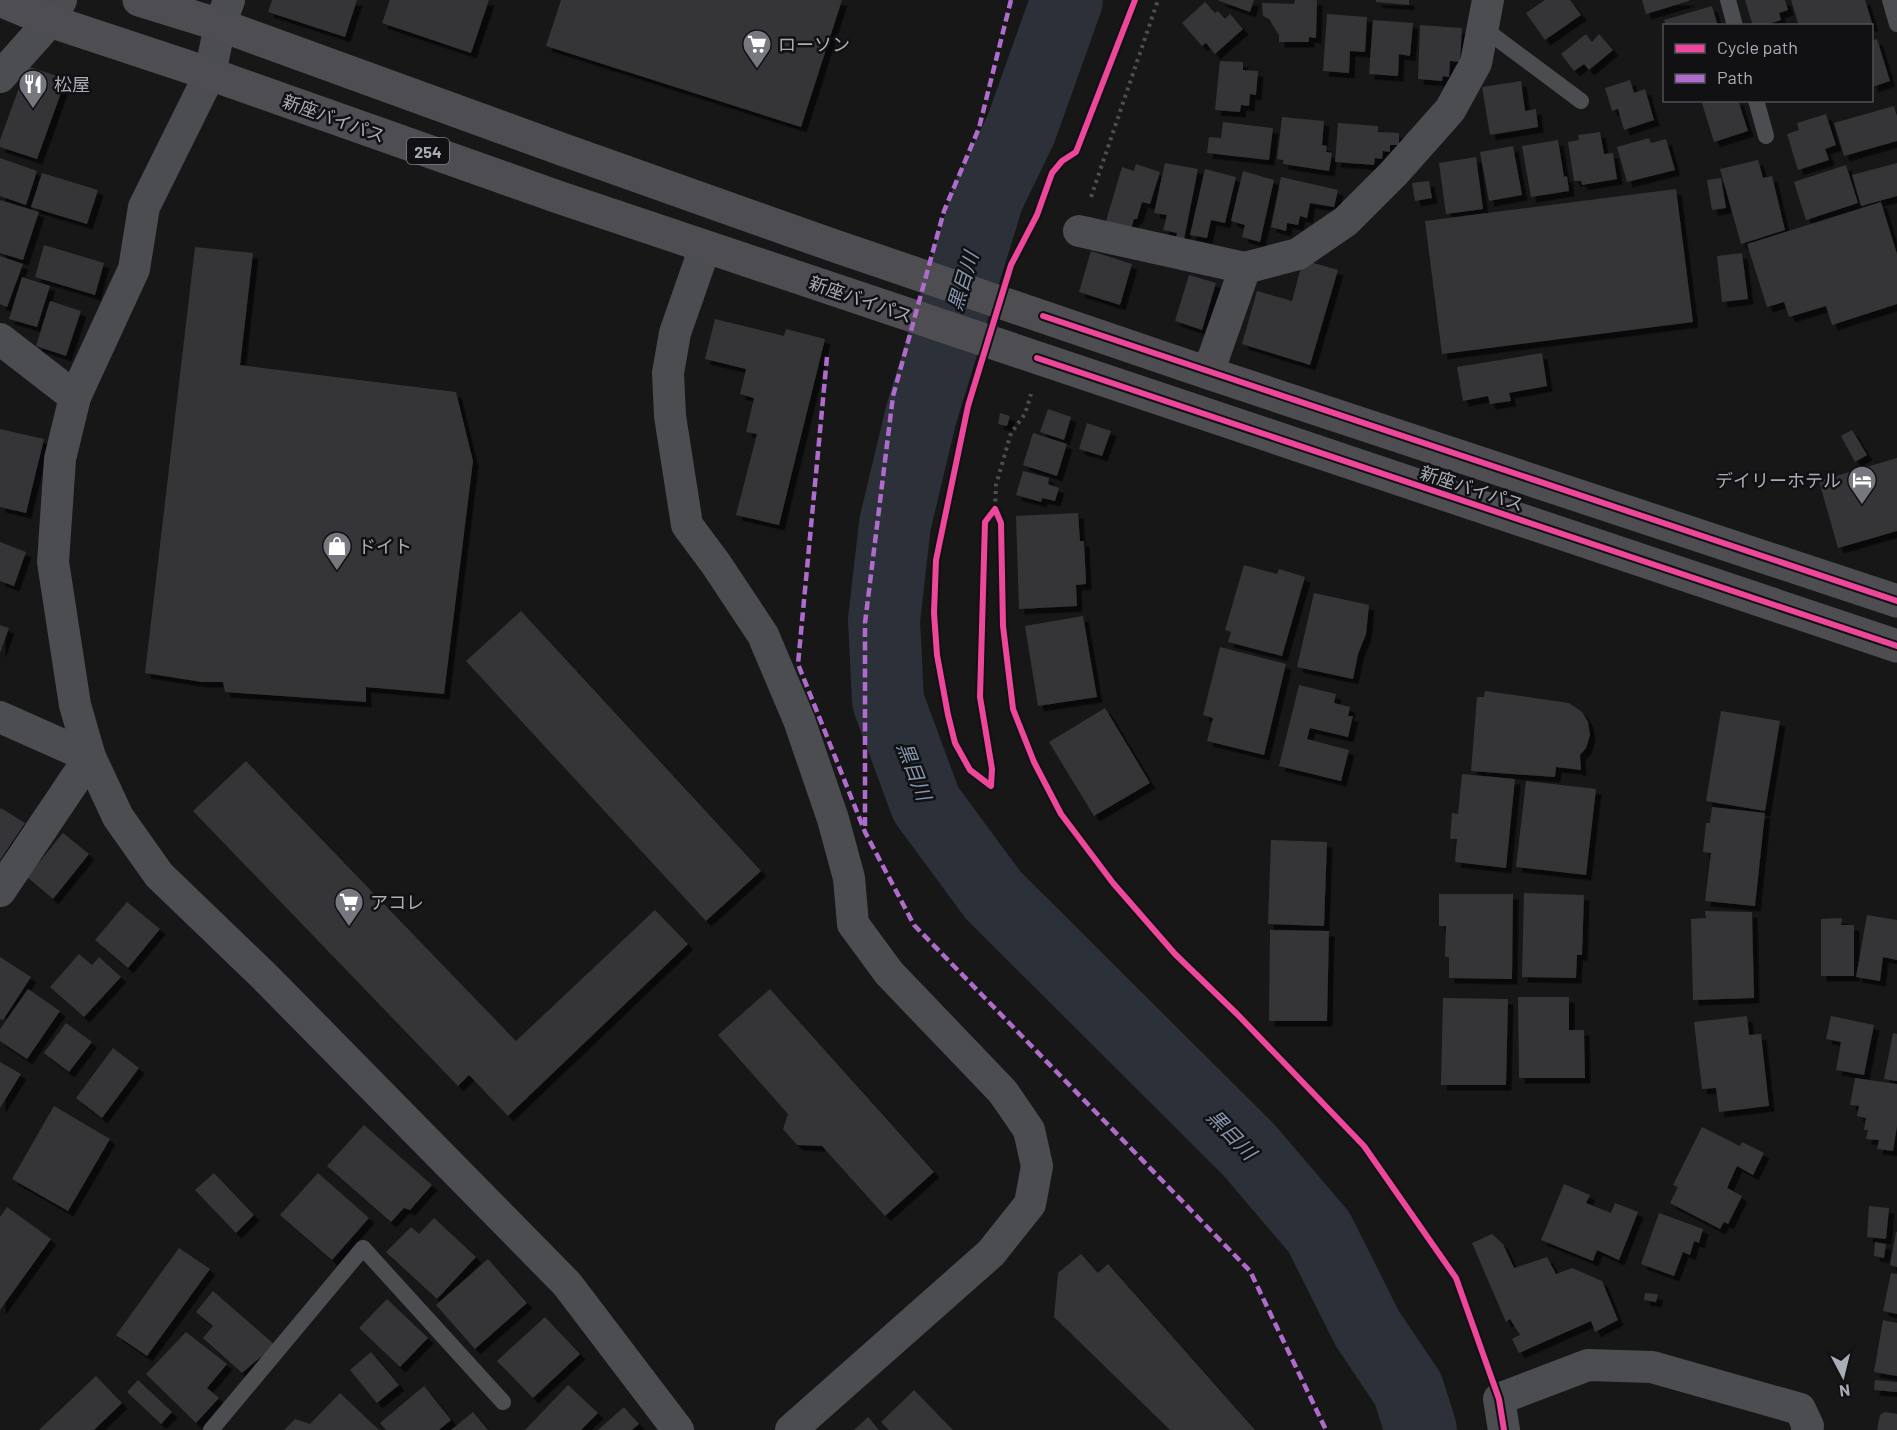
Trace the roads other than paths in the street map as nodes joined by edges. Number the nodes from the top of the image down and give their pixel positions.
1 (0, 0) edge
2 (138, 0) edge
3 (1728, 0) edge
4 (1890, 0) edge
5 (55, 10) edge
6 (225, 12) edge
7 (1485, 14) edge
8 (1734, 24) edge
9 (1897, 24) edge
10 (210, 74) junction
11 (0, 77) edge
12 (1581, 101) dead end
13 (1757, 102) edge
14 (1766, 136) dead end
15 (1079, 231) road end
16 (705, 247) junction
17 (1245, 268) junction
18 (0, 339) edge
19 (1208, 372) junction
20 (75, 398) junction
21 (1897, 601) edge
22 (1897, 646) edge
23 (0, 717) edge
24 (90, 757) junction
25 (0, 891) edge
26 (504, 1402) dead end
27 (211, 1430) edge
28 (678, 1430) edge
29 (791, 1430) edge
30 (1504, 1430) edge
31 (1807, 1430) edge

1 - 5 highway, 新座バイパス / 254
2 - 6 highway, 新座バイパス
3 - 8 lane
4 - 9 lane
5 - 10 highway, 新座バイパス / 254
5 - 11 street
6 - 10 street
6 - 19 highway, 新座バイパス
7 - 12 lane
7 - 17 street
10 - 16 highway, 新座バイパス / 254
10 - 20 street
13 - 14 lane
15 - 17 street
16 - 22 highway, 新座バイパス / 254
16 - 29 street
17 - 19 street
18 - 20 street
19 - 21 highway, 新座バイパス
20 - 24 street
23 - 24 street
24 - 25 street
24 - 28 street
26 - 27 lane
30 - 31 street

